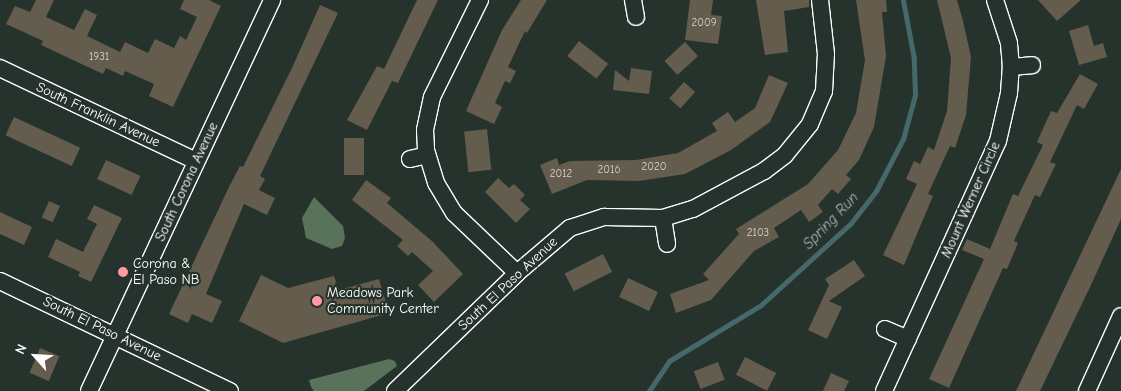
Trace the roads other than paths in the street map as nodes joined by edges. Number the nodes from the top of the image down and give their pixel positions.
1 (272, 0) edge
2 (480, 0) edge
3 (633, 0) edge
4 (820, 0) edge
5 (995, 0) edge
6 (636, 17) dead end
7 (1032, 65) dead end
8 (1011, 67) junction
9 (0, 68) edge
10 (427, 155) junction
11 (410, 159) dead end
12 (196, 161) junction
13 (663, 218) junction
14 (667, 244) dead end
15 (517, 274) junction
16 (0, 281) edge
17 (1121, 316) edge
18 (885, 329) dead end
19 (115, 336) junction
20 (908, 339) junction
21 (89, 391) edge
22 (230, 391) edge
23 (396, 391) edge
24 (884, 391) edge
25 (1087, 391) edge

1 - 12 street, South Corona Avenue
2 - 10 street
3 - 6 street
4 - 13 street, South El Paso Avenue
5 - 8 street, Mount Werner Circle
7 - 8 street
8 - 20 street, Mount Werner Circle
9 - 12 street, South Franklin Avenue
10 - 11 street
10 - 15 street
12 - 19 street, South Corona Avenue
13 - 14 street
13 - 15 street, South El Paso Avenue
15 - 23 street, South El Paso Avenue
16 - 19 street, South El Paso Avenue
17 - 25 street
18 - 20 street
19 - 21 street, South Corona Avenue
19 - 22 street, South El Paso Avenue
20 - 24 street, Mount Werner Circle

